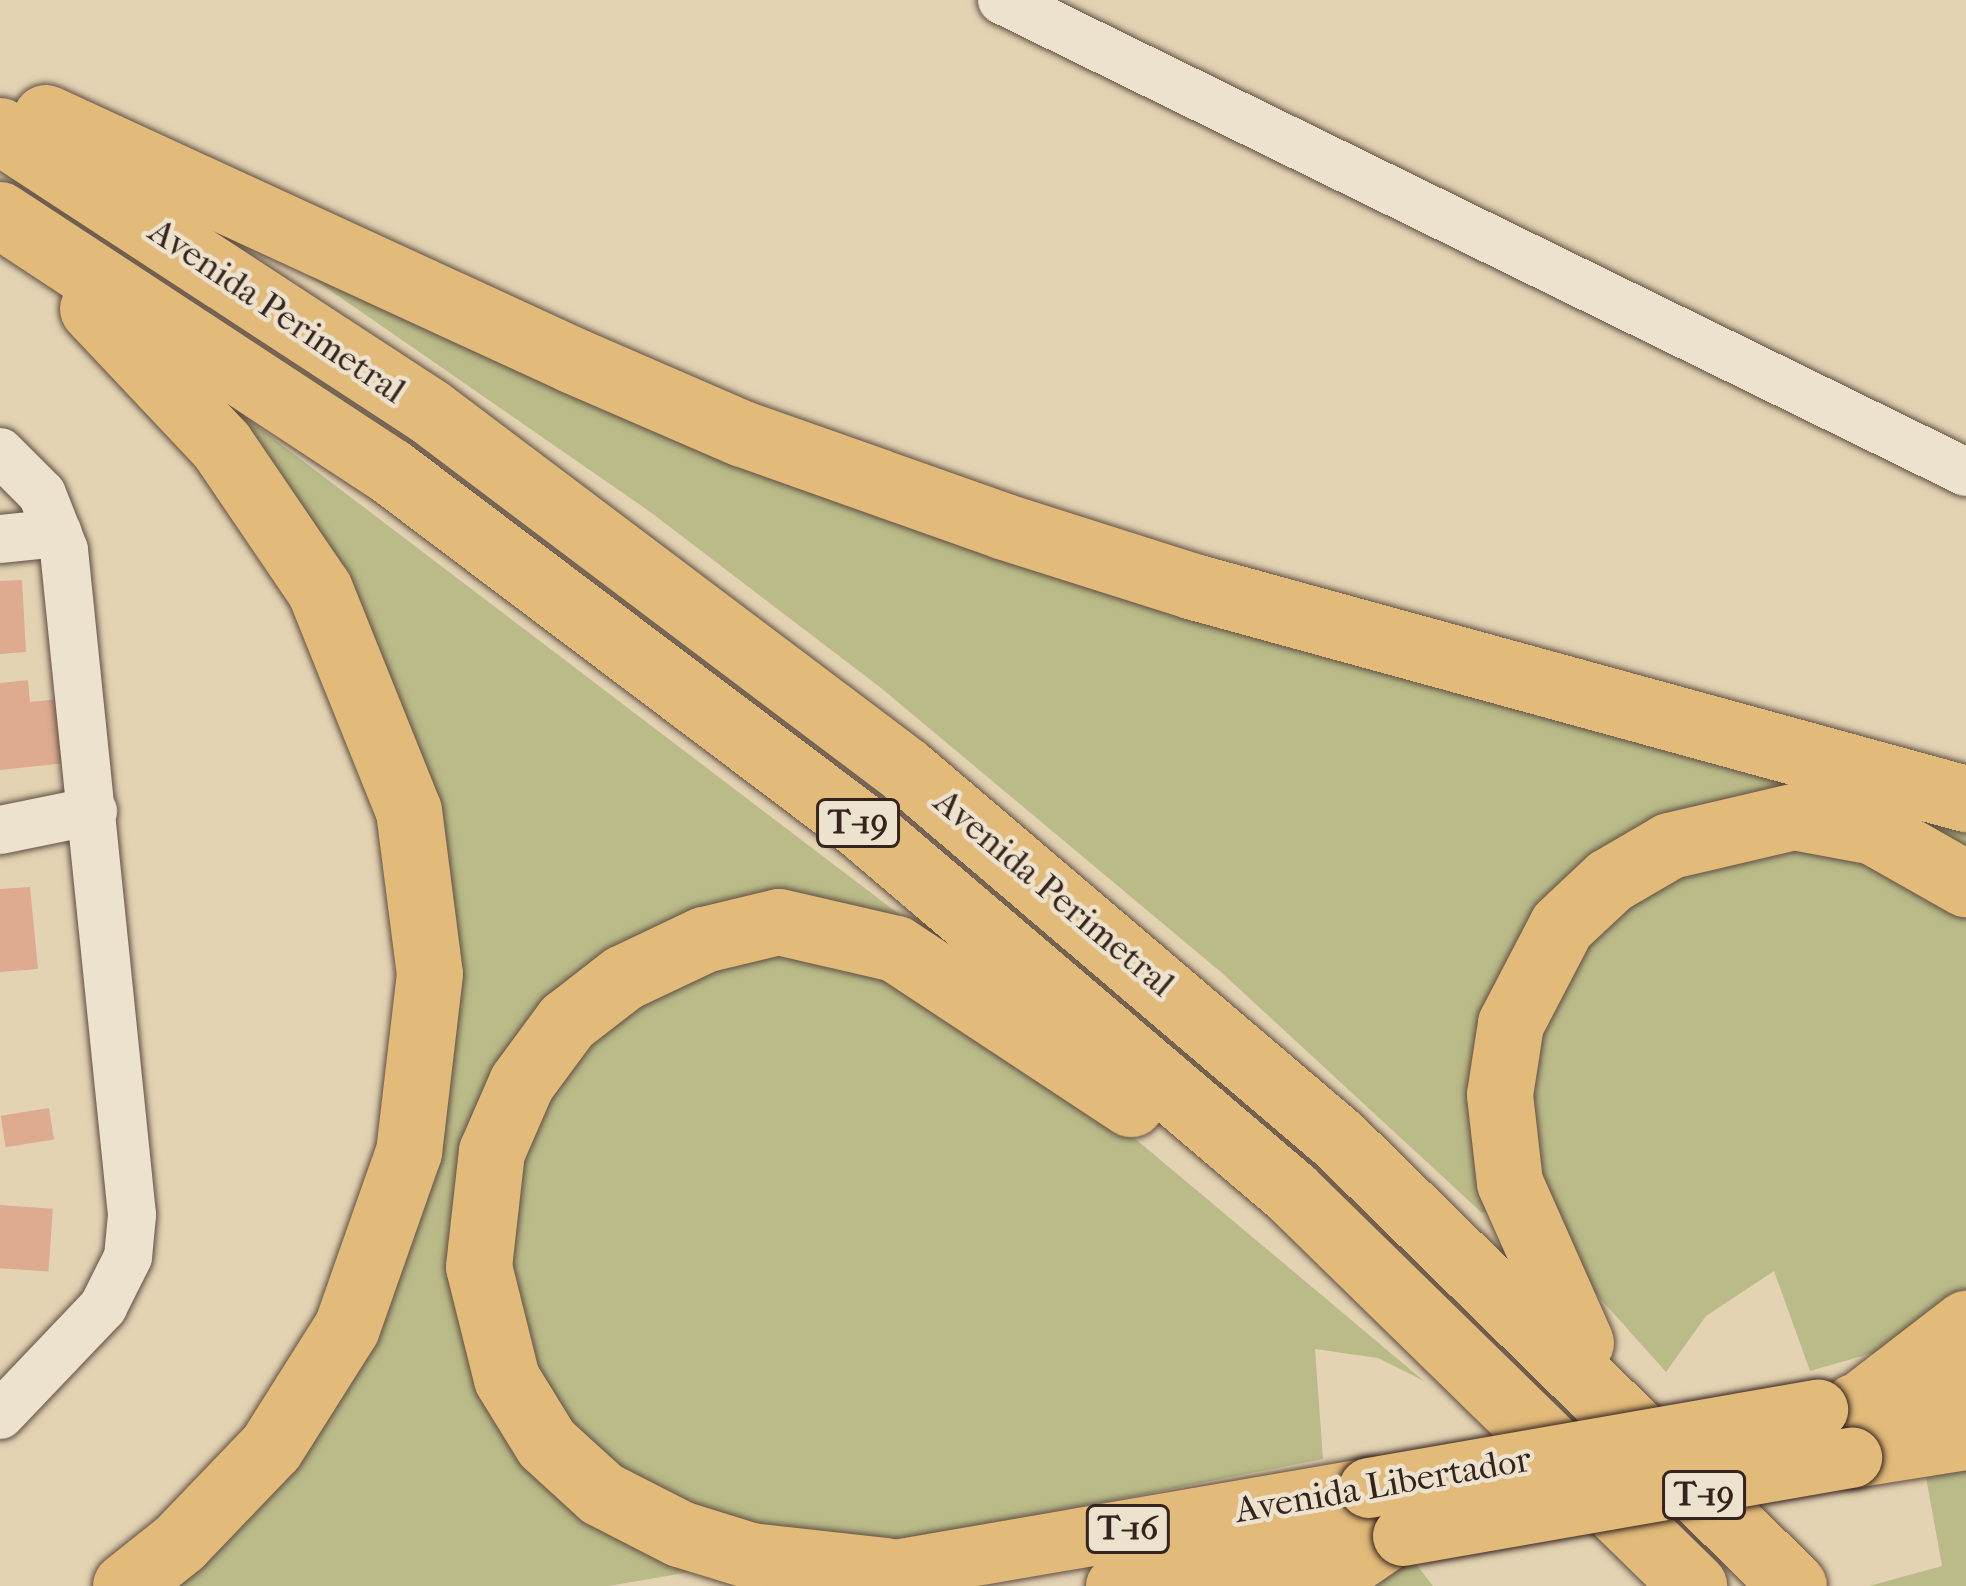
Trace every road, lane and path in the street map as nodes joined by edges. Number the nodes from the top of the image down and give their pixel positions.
1 (1002, 0) edge
2 (0, 96) edge
3 (0, 131) edge
4 (0, 215) edge
5 (0, 227) edge
6 (0, 452) edge
7 (1966, 472) edge
8 (58, 533) junction
9 (0, 539) edge
10 (1966, 799) edge
11 (93, 811) junction
12 (0, 830) edge
13 (1966, 884) edge
14 (1966, 1324) edge
15 (1464, 1355) junction
16 (1966, 1385) edge
17 (1614, 1405) junction
18 (0, 1415) edge
19 (1845, 1423) junction
20 (1966, 1440) edge
21 (1385, 1521) junction
22 (1638, 1529) junction
23 (886, 1571) junction
24 (126, 1586) edge
25 (801, 1586) edge
26 (1116, 1586) edge
27 (1316, 1586) edge
28 (1667, 1586) edge
29 (1694, 1586) edge
30 (1794, 1586) edge

1 - 7 street
2 - 10 highway
3 - 17 highway, Avenida Perimetral / T-19
4 - 15 highway, Avenida Perimetral / T-19
5 - 24 highway
6 - 8 street
8 - 9 street
8 - 11 street
11 - 12 street
11 - 18 street
13 - 17 highway
14 - 19 highway
15 - 22 highway, Avenida Perimetral / T-19
15 - 23 highway
16 - 19 main road, Avenida Libertador / T-16
17 - 30 highway, Avenida Perimetral / T-19
19 - 20 main road, Avenida Libertador / T-16
19 - 21 main road, Avenida Libertador / T-16, bridge
21 - 23 main road, Avenida Libertador / T-16
21 - 26 main road, Avenida Libertador
21 - 27 highway
22 - 28 highway
22 - 29 highway, Avenida Perimetral
23 - 25 main road, Avenida Libertador

